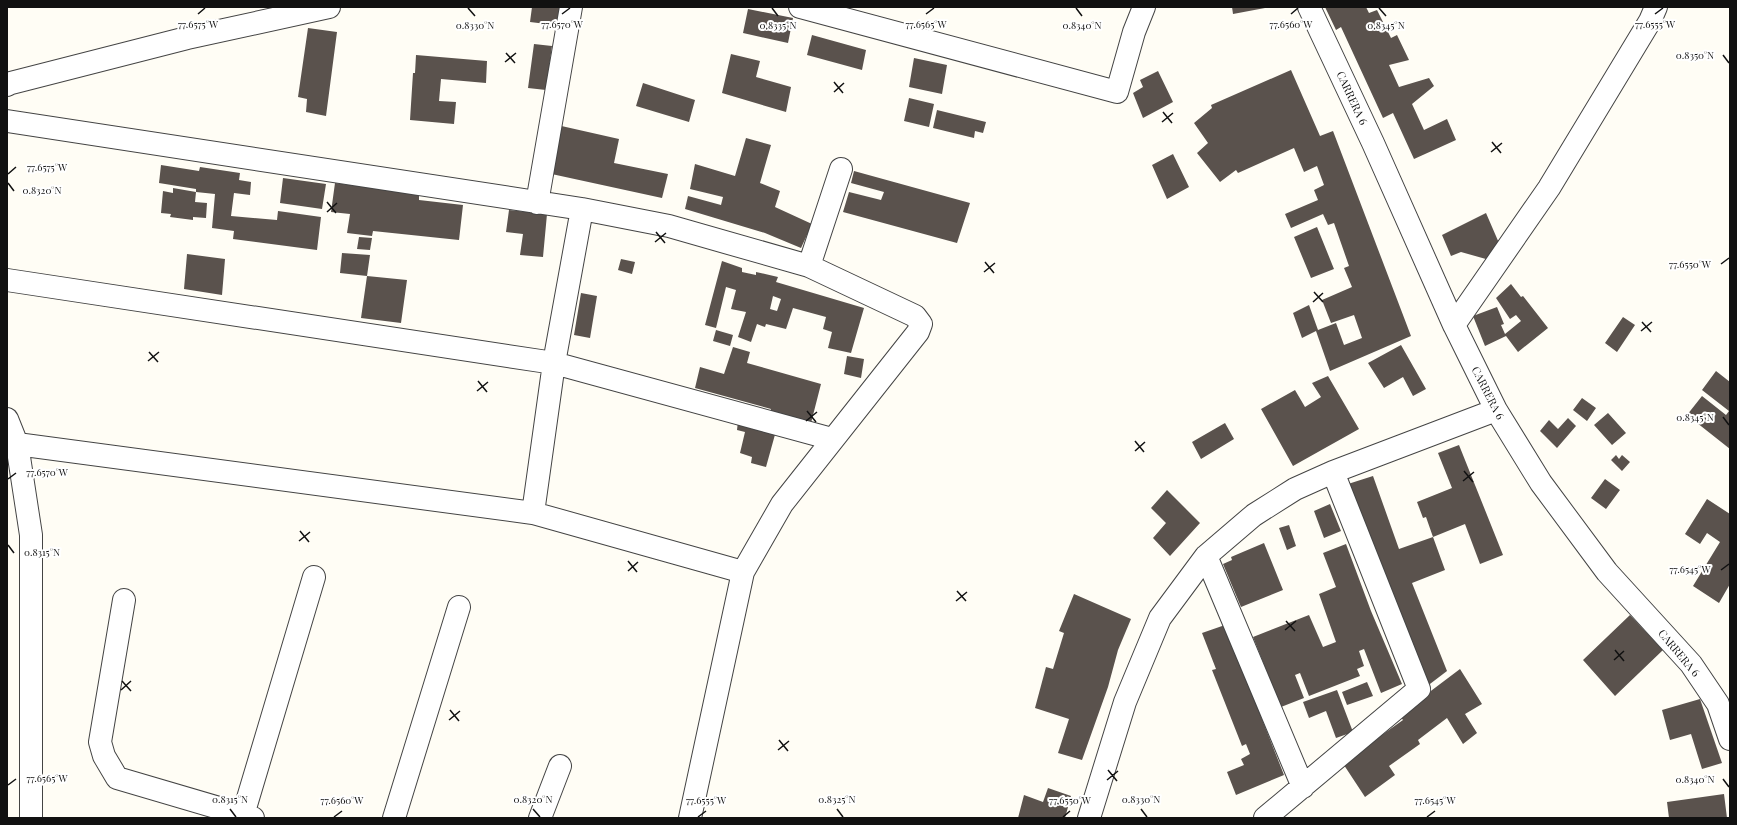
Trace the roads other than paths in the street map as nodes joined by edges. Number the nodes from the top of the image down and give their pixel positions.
1 (329, 7) edge
2 (571, 7) edge
3 (800, 7) edge
4 (1144, 7) edge
5 (1310, 7) edge
6 (1656, 7) edge
7 (7, 86) edge
8 (7, 121) edge
9 (841, 169) dead end
10 (537, 202) junction
11 (582, 209) junction
12 (809, 266) junction
13 (7, 280) edge
14 (1454, 325) junction
15 (554, 362) junction
16 (1496, 410) junction
17 (7, 419) edge
18 (832, 439) junction
19 (17, 444) junction
20 (1333, 472) junction
21 (533, 513) junction
22 (1206, 556) junction
23 (743, 572) junction
24 (314, 577) dead end
25 (124, 600) dead end
26 (459, 607) dead end
27 (1730, 738) edge
28 (560, 766) dead end
29 (1303, 787) junction
30 (248, 817) edge
31 (31, 818) edge
32 (394, 818) edge
33 (540, 818) edge
34 (690, 818) edge
35 (1089, 818) edge
36 (1265, 818) edge

1 - 7 street
2 - 10 street
3 - 4 street
5 - 14 street, CARRERA 6
6 - 14 street
8 - 10 street
9 - 12 street
10 - 11 street
11 - 12 street
11 - 15 street
12 - 18 street
13 - 15 street
14 - 16 street, CARRERA 6
15 - 18 street
15 - 21 street
16 - 20 street
16 - 27 street, CARRERA 6
17 - 19 street
18 - 23 street
19 - 21 street
19 - 31 street
20 - 22 street
20 - 29 street
21 - 23 street
22 - 29 street
22 - 35 street
23 - 34 street
24 - 30 street
25 - 30 street
26 - 32 street
28 - 33 street
29 - 36 street

